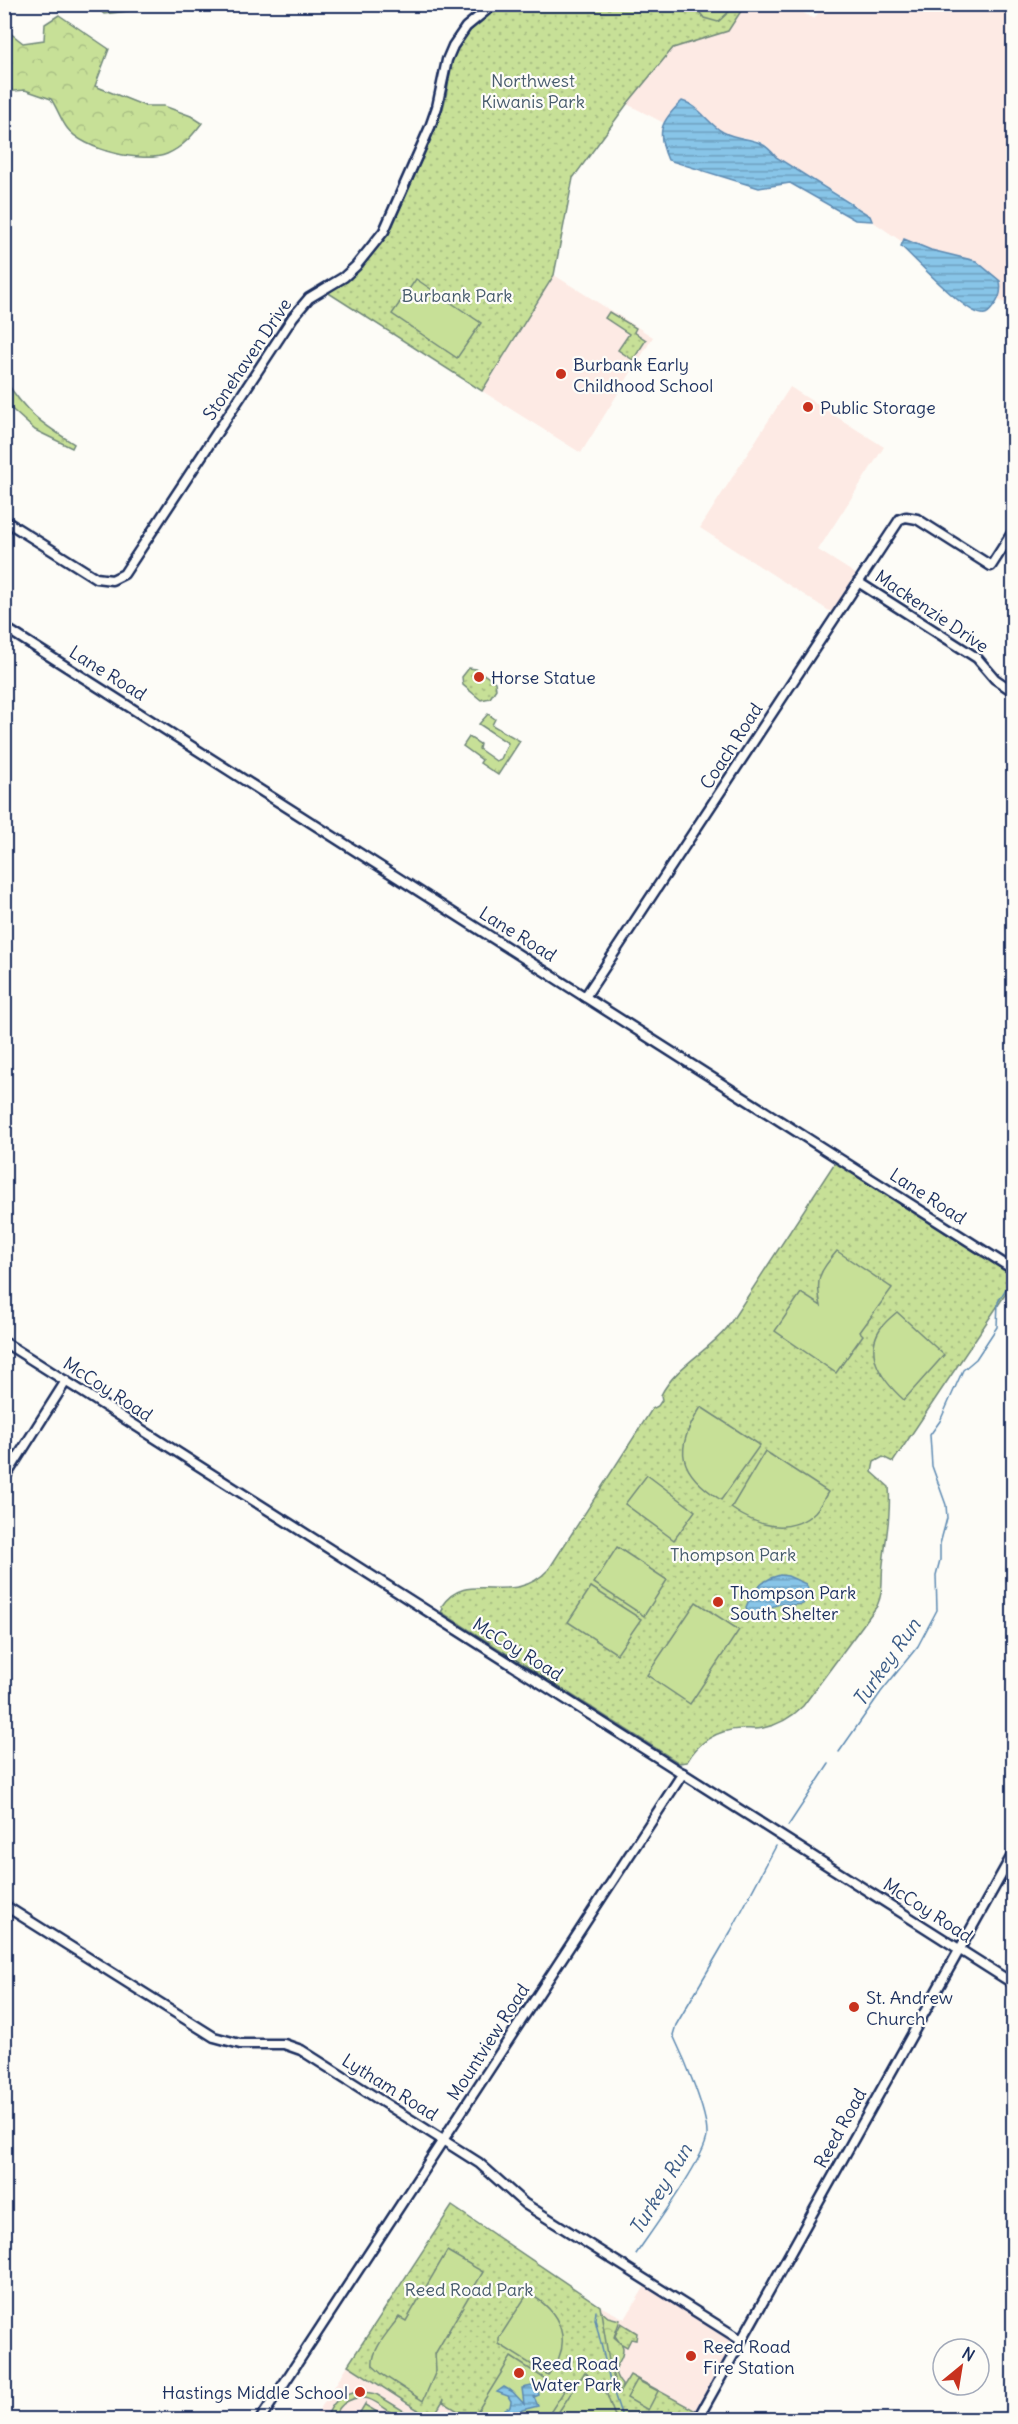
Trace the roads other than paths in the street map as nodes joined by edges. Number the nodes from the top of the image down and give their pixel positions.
1 (495, 4) edge
2 (4, 520) edge
3 (1014, 530) edge
4 (858, 582) junction
5 (4, 627) edge
6 (1014, 692) edge
7 (585, 997) junction
8 (1014, 1270) edge
9 (4, 1342) edge
10 (66, 1382) junction
11 (4, 1479) edge
12 (683, 1773) junction
13 (1014, 1852) edge
14 (4, 1905) edge
15 (960, 1949) junction
16 (1014, 1984) edge
17 (443, 2140) junction
18 (741, 2340) junction
19 (260, 2420) edge
20 (696, 2420) edge

1 - 2 street, Stonehaven Drive
3 - 4 street, Coach Road
4 - 6 street, Mackenzie Drive
4 - 7 street, Coach Road
5 - 7 street, Lane Road
7 - 8 street, Lane Road
9 - 10 street, McCoy Road
10 - 11 street
10 - 12 street, McCoy Road
12 - 15 street, McCoy Road
12 - 17 street, Mountview Road
13 - 15 street, Reed Road
14 - 17 street, Lytham Road
15 - 16 street, McCoy Road
15 - 18 street, Reed Road
17 - 18 street, Lytham Road
17 - 19 street, Mountview Road
18 - 20 street, Reed Road

